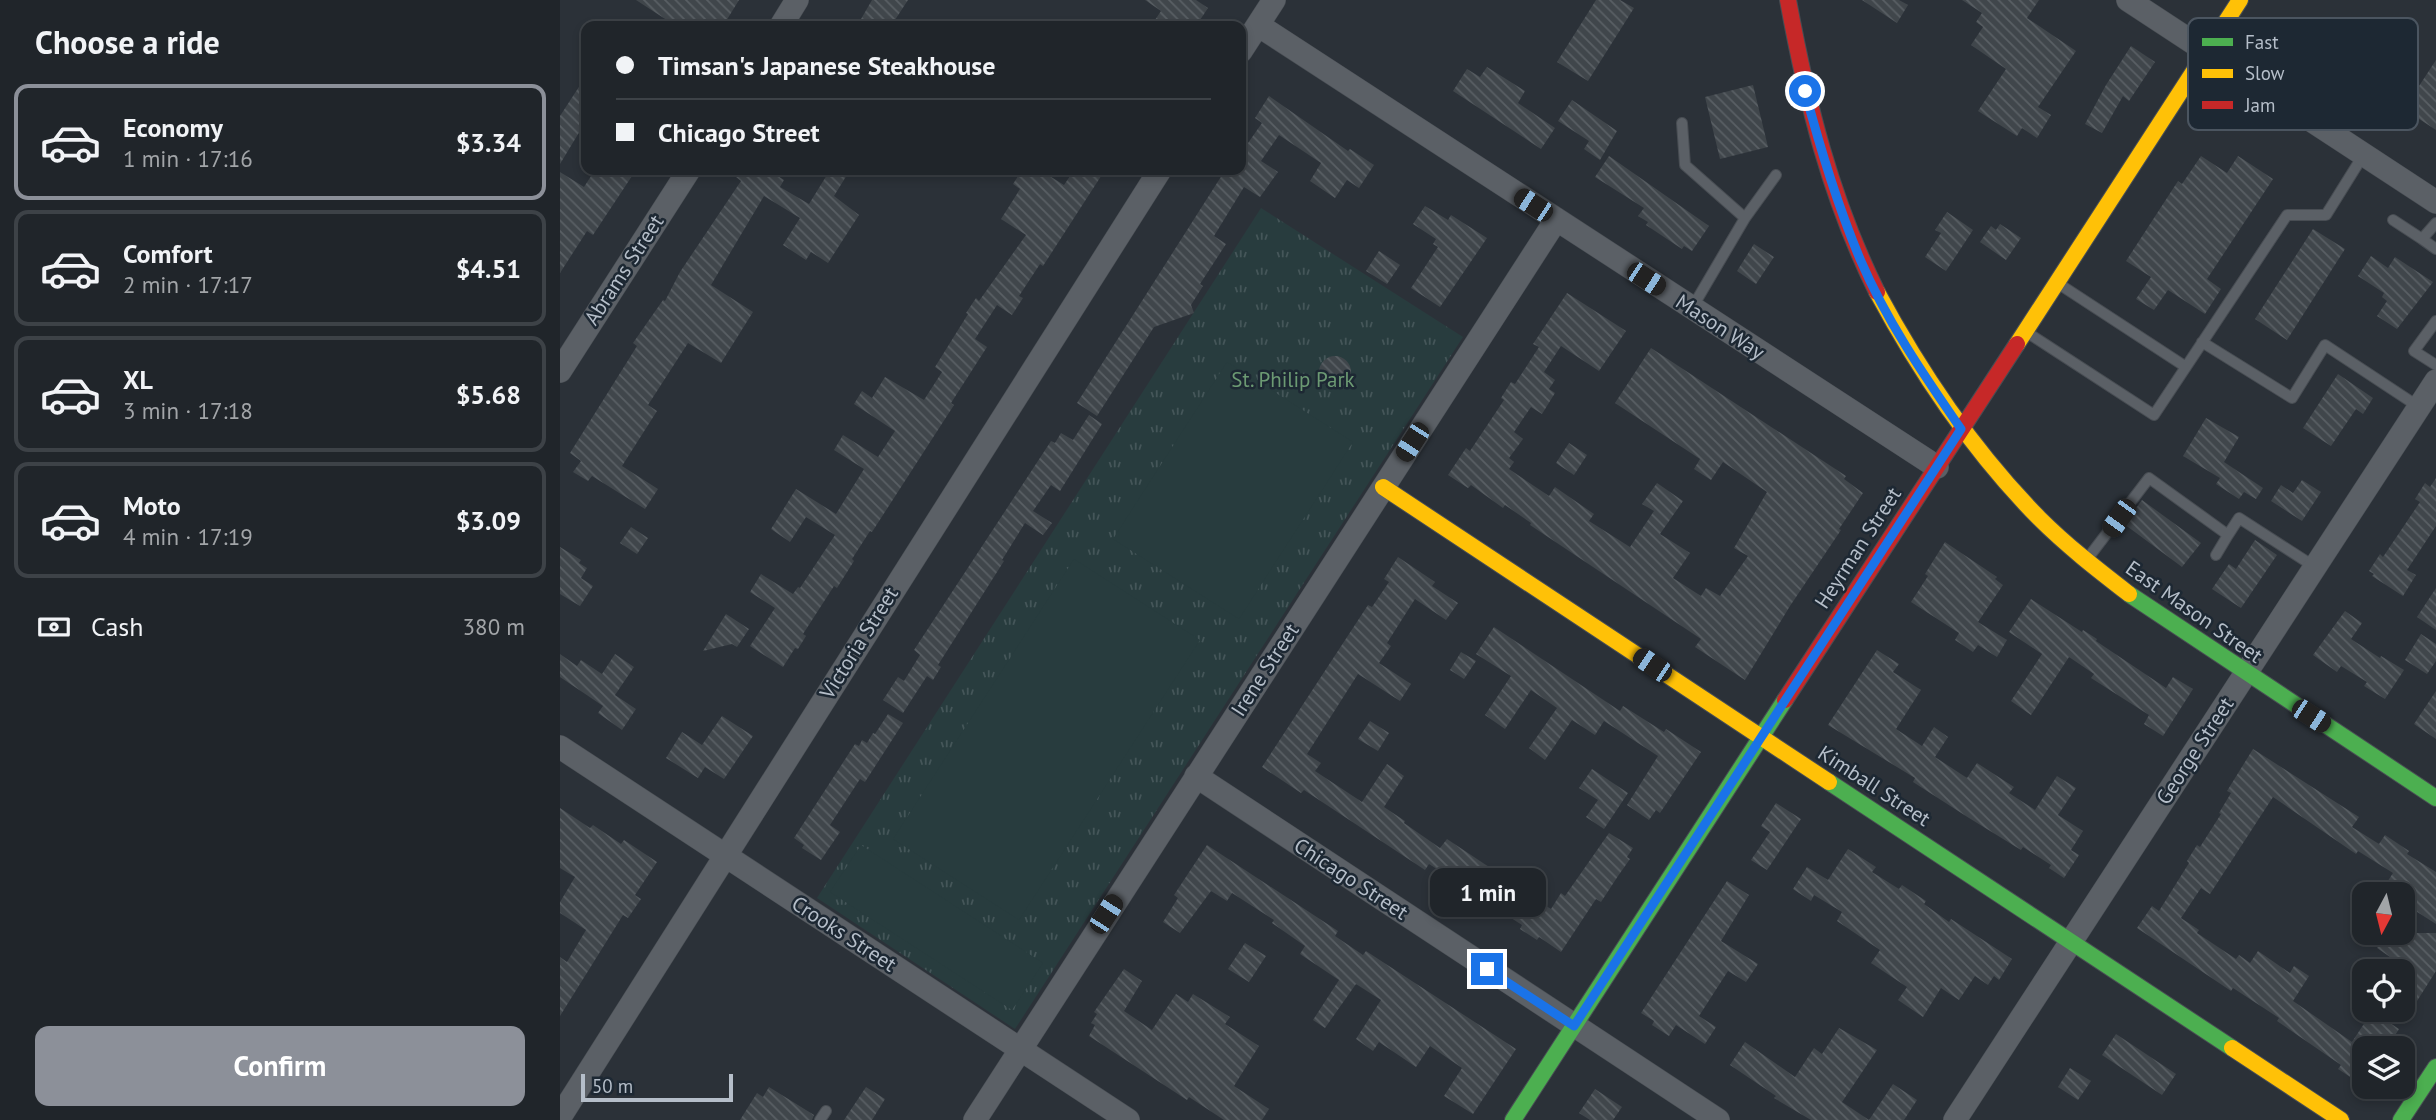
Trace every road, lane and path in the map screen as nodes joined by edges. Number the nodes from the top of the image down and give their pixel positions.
1 (797, 0) edge
2 (1274, 0) edge
3 (1788, 0) edge
4 (2128, 0) edge
5 (2240, 0) edge
6 (2228, 18) edge
7 (784, 21) edge
8 (1258, 25) junction
9 (2188, 39) edge
10 (1246, 43) edge
11 (2188, 79) edge
12 (1682, 123) dead end
13 (2327, 130) edge
14 (2364, 154) junction
15 (686, 175) edge
16 (1157, 175) edge
17 (1776, 175) dead end
18 (2436, 202) edge
19 (1745, 218) junction
20 (1556, 220) junction
21 (2393, 220) dead end
22 (2436, 223) edge
23 (2422, 239) junction
24 (2436, 249) edge
25 (2057, 283) junction
26 (1692, 308) junction
27 (2436, 321) edge
28 (2025, 331) junction
29 (2202, 342) junction
30 (2436, 365) edge
31 (2186, 367) junction
32 (560, 371) edge
33 (2436, 381) edge
34 (2419, 407) junction
35 (1961, 429) junction
36 (1937, 467) junction
37 (1383, 487) junction
38 (2228, 535) junction
39 (2216, 555) dead end
40 (2087, 561) junction
41 (2315, 567) junction
42 (2246, 674) junction
43 (1762, 737) junction
44 (560, 747) edge
45 (1196, 776) junction
46 (2436, 798) edge
47 (724, 855) junction
48 (2071, 942) junction
49 (1574, 1026) junction
50 (1019, 1049) junction
51 (2436, 1067) edge
52 (560, 1117) edge
53 (975, 1120) edge
54 (1128, 1120) edge
55 (1513, 1120) edge
56 (1718, 1120) edge
57 (1955, 1120) edge
58 (2342, 1120) edge
59 (2401, 1120) edge

1 - 7 street
2 - 8 street
3 - 35 street, East Mason Street
4 - 9 street
5 - 6 street, Heyrman Street
8 - 10 street
8 - 20 street, Mason Way
11 - 25 street, Heyrman Street
12 - 19 lane
13 - 14 street
14 - 18 street
14 - 29 lane
15 - 32 street, Abrams Street
16 - 47 street, Victoria Street
17 - 19 lane
19 - 26 lane
20 - 26 street, Mason Way
20 - 37 street, Irene Street
21 - 23 lane
22 - 23 lane
23 - 24 lane
25 - 28 street, Heyrman Street
25 - 31 lane
26 - 36 street, Mason Way
27 - 30 lane
28 - 31 lane
28 - 35 street, Heyrman Street
29 - 31 lane
29 - 34 lane
33 - 34 street, George Street
34 - 41 street, George Street
35 - 36 street, Heyrman Street
35 - 40 street, East Mason Street
36 - 43 street, Heyrman Street
37 - 43 street, Kimball Street
37 - 45 street, Irene Street
38 - 39 lane
38 - 40 lane
38 - 41 lane
40 - 42 street, East Mason Street
41 - 42 street, George Street
42 - 46 street, East Mason Street
42 - 48 street, George Street
43 - 48 street, Kimball Street
43 - 49 street, Heyrman Street
44 - 47 street, Crooks Street
45 - 49 street, Chicago Street
45 - 50 street, Irene Street
47 - 50 street, Crooks Street
47 - 52 street, Victoria Street
48 - 57 street, George Street
48 - 58 street, Kimball Street
49 - 55 street, Heyrman Street
49 - 56 street, Chicago Street
50 - 53 street, Irene Street
50 - 54 street, Crooks Street
51 - 59 street

